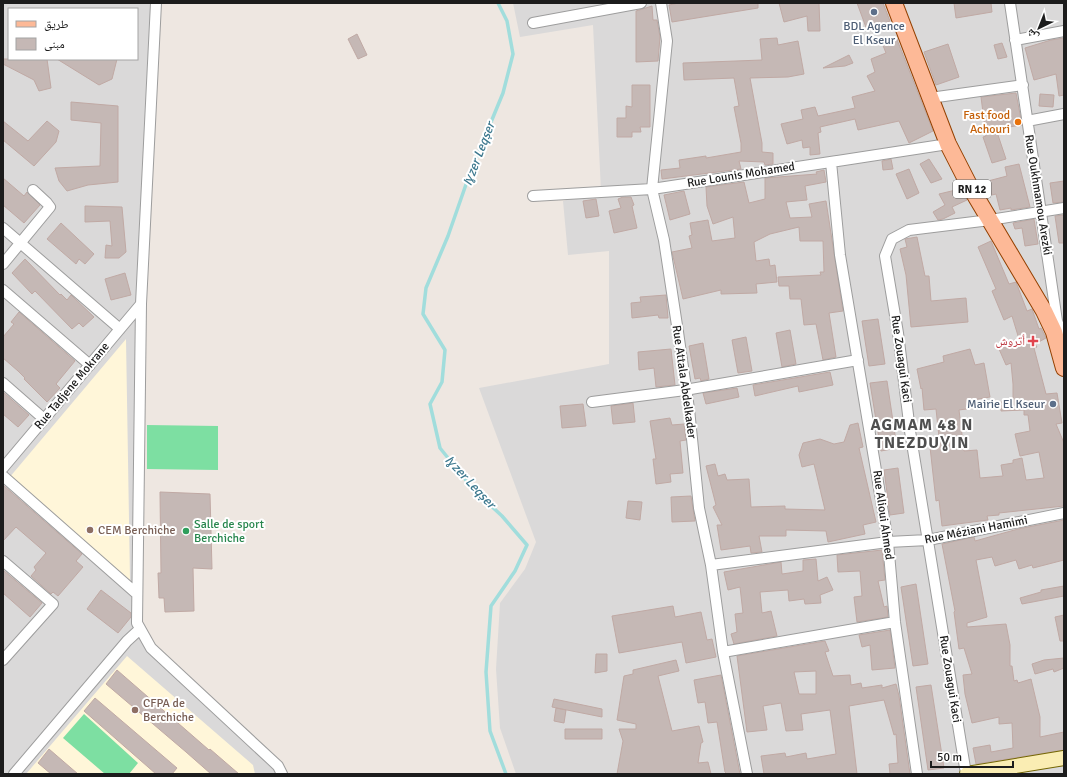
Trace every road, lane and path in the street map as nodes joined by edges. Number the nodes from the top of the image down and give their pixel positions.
1 (156, 3) edge
2 (641, 3) edge
3 (661, 3) edge
4 (894, 3) edge
5 (1010, 3) edge
6 (533, 23) dead end
7 (1064, 31) edge
8 (1015, 40) junction
9 (1023, 85) junction
10 (930, 98) junction
11 (1064, 114) edge
12 (1027, 121) junction
13 (948, 144) junction
14 (652, 189) junction
15 (33, 190) dead end
16 (533, 196) dead end
17 (1064, 208) edge
18 (1042, 212) junction
19 (990, 220) junction
20 (3, 228) edge
21 (21, 243) junction
22 (3, 264) edge
23 (3, 290) edge
24 (141, 304) junction
25 (120, 329) junction
26 (1064, 338) edge
27 (858, 360) junction
28 (90, 365) junction
29 (1064, 368) edge
30 (3, 383) edge
31 (685, 390) junction
32 (592, 402) dead end
33 (44, 419) junction
34 (3, 468) edge
35 (3, 476) edge
36 (1064, 513) edge
37 (928, 540) junction
38 (888, 542) junction
39 (3, 562) edge
40 (711, 565) junction
41 (137, 594) junction
42 (895, 622) junction
43 (140, 629) junction
44 (723, 652) junction
45 (3, 660) edge
46 (1064, 758) edge
47 (14, 774) edge
48 (282, 774) edge
49 (747, 774) edge
50 (917, 774) edge
51 (966, 774) edge

1 - 24 street
2 - 6 street
3 - 14 street, Rue Attala Abdelkader
4 - 10 main road, RN 12
5 - 8 street, Rue Oukhmamou Arezki
7 - 8 street
8 - 9 street, Rue Oukhmamou Arezki
9 - 10 street
9 - 12 street, Rue Oukhmamou Arezki
10 - 13 main road, RN 12
11 - 12 street
12 - 18 street, Rue Oukhmamou Arezki
13 - 14 street, Rue Lounis Mohamed
13 - 19 main road, RN 12
13 - 27 street, Rue Alioui Ahmed
14 - 16 street, Rue Lounis Mohamed
14 - 31 street, Rue Attala Abdelkader
15 - 21 street
17 - 18 street, Rue Zouagui Kaci
18 - 19 street, Rue Zouagui Kaci
18 - 26 street, Rue Oukhmamou Arezki
19 - 29 main road, RN 12
19 - 37 street, Rue Zouagui Kaci
20 - 21 street
21 - 22 street
21 - 25 street
23 - 28 street
24 - 25 street, Rue Tadjene Mokrane
24 - 41 street
25 - 28 street, Rue Tadjene Mokrane
27 - 31 street
27 - 38 street, Rue Alioui Ahmed
28 - 33 street, Rue Tadjene Mokrane
30 - 33 street
31 - 32 street
31 - 40 street, Rue Attala Abdelkader
33 - 34 street, Rue Tadjene Mokrane
35 - 41 street
36 - 37 street, Rue Méziani Hamimi
37 - 38 street, Rue Méziani Hamimi
37 - 51 street, Rue Zouagui Kaci
38 - 40 street, Rue Méziani Hamimi
38 - 42 street, Rue Alioui Ahmed
39 - 45 street
40 - 44 street, Rue Attala Abdelkader
41 - 43 street
42 - 44 street
42 - 50 street, Rue Alioui Ahmed
43 - 47 street
43 - 48 street
44 - 49 street, Rue Attala Abdelkader
46 - 51 main road

